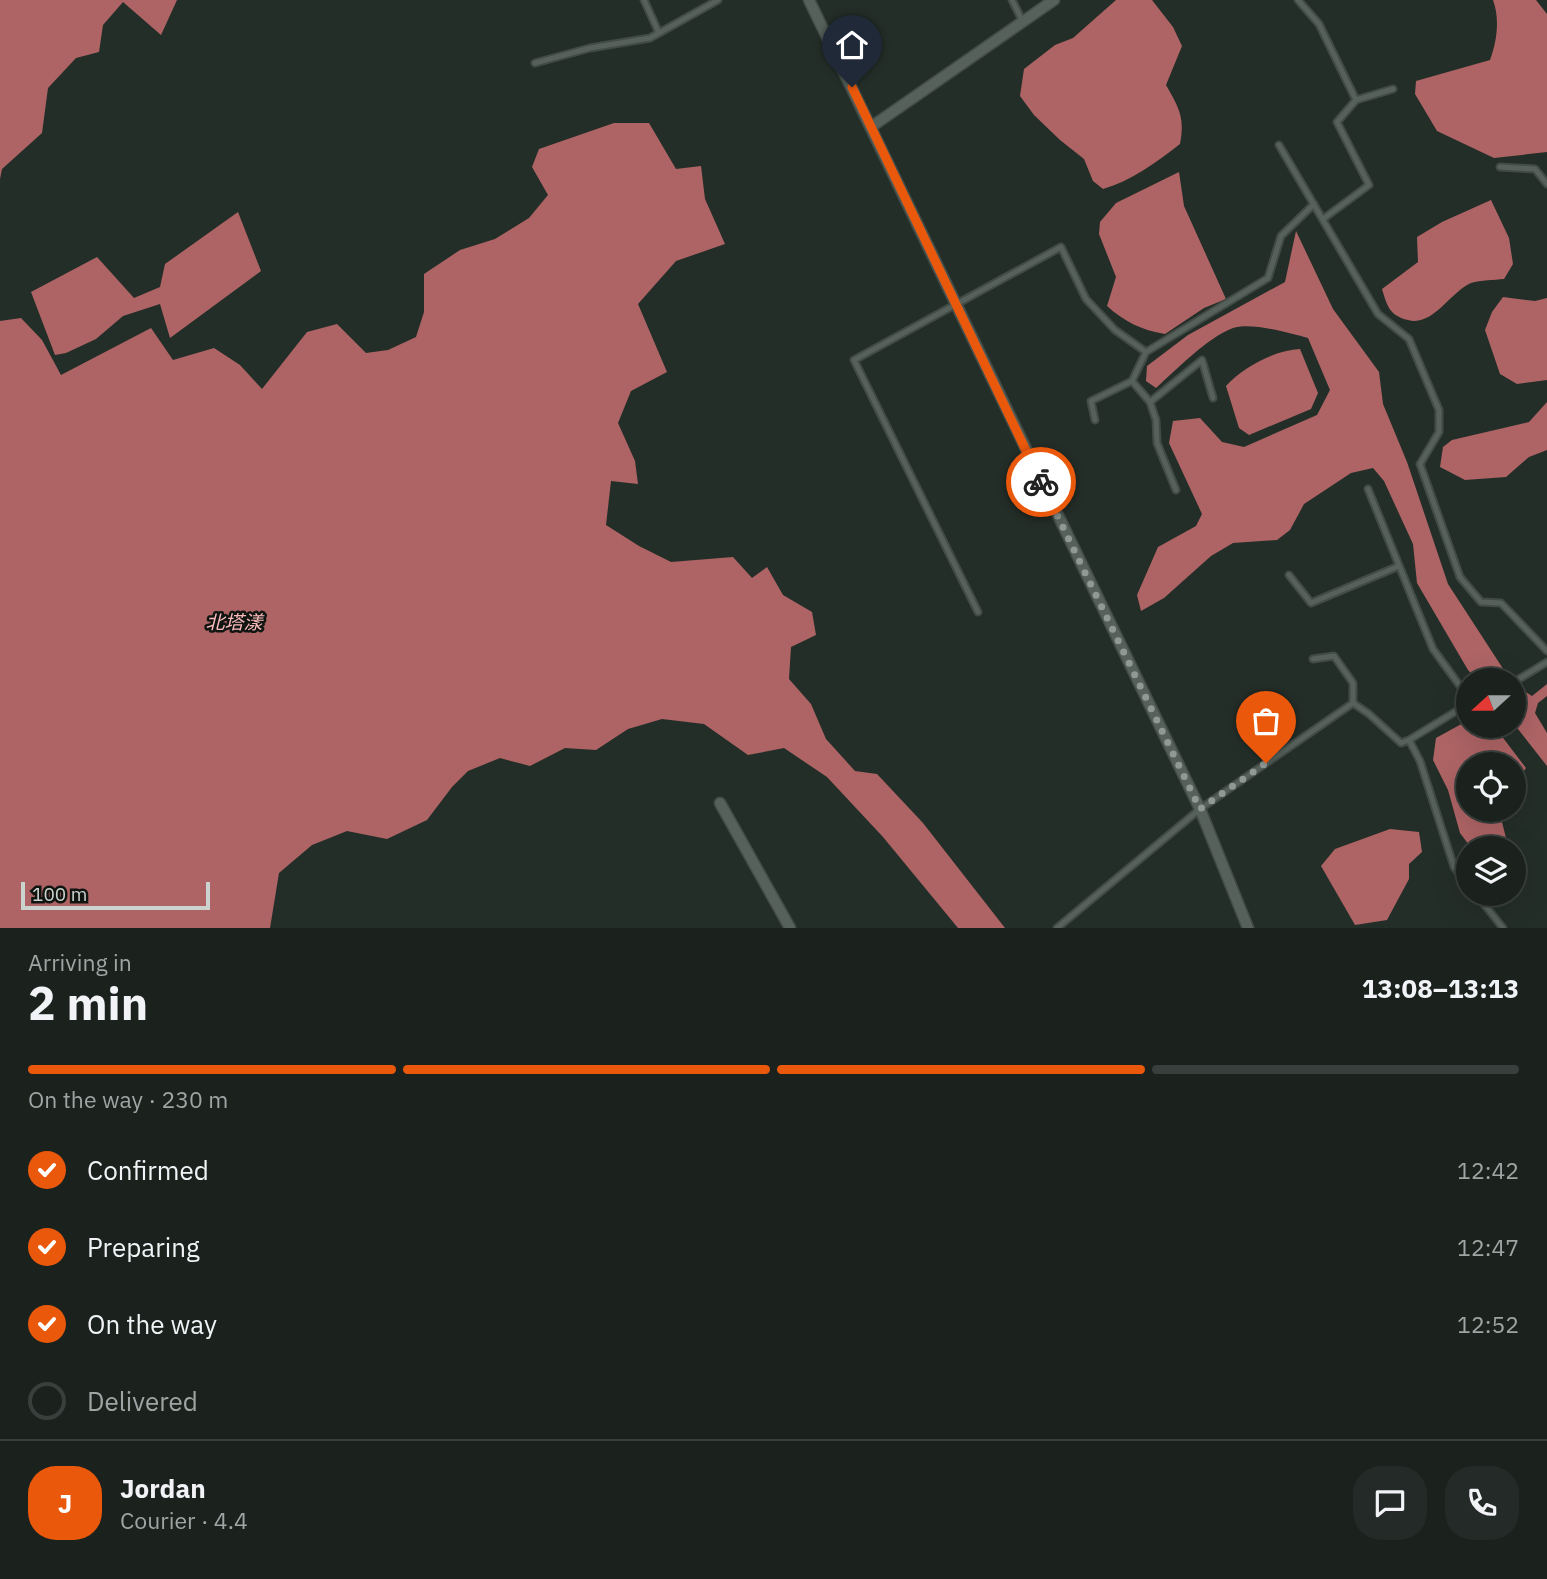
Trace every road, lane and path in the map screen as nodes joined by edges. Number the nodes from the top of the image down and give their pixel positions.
1 (644, 0) edge
2 (718, 0) edge
3 (809, 0) edge
4 (1012, 0) edge
5 (1054, 0) edge
6 (1298, 0) edge
7 (1023, 22) junction
8 (659, 33) junction
9 (535, 63) dead end
10 (1393, 89) dead end
11 (1356, 100) junction
12 (871, 127) junction
13 (1279, 145) dead end
14 (1500, 167) dead end
15 (1547, 184) edge
16 (1314, 204) junction
17 (1323, 219) junction
18 (955, 305) junction
19 (1146, 352) junction
20 (1132, 381) junction
21 (1213, 398) dead end
22 (1150, 402) junction
23 (1095, 420) dead end
24 (1368, 489) dead end
25 (1176, 490) dead end
26 (1399, 566) junction
27 (1289, 575) dead end
28 (978, 611) dead end
29 (1547, 651) edge
30 (1313, 659) dead end
31 (1547, 662) edge
32 (1526, 674) edge
33 (1456, 681) edge
34 (1353, 703) junction
35 (1456, 711) edge
36 (1409, 740) junction
37 (720, 803) dead end
38 (1200, 809) junction
39 (1456, 870) edge
40 (1486, 906) edge
41 (790, 928) edge
42 (1057, 928) edge
43 (1248, 928) edge
44 (1503, 928) edge

1 - 8 lane
2 - 8 lane
3 - 12 street
4 - 7 lane
5 - 7 street
6 - 11 lane
7 - 12 street
8 - 9 lane
10 - 11 lane
11 - 17 lane
12 - 18 street
13 - 16 lane
14 - 15 lane
16 - 17 lane
16 - 19 lane
17 - 29 lane
18 - 19 lane
18 - 28 lane
18 - 38 street
19 - 20 lane
20 - 22 lane
20 - 23 lane
21 - 22 lane
22 - 25 lane
24 - 26 lane
26 - 27 lane
26 - 33 lane
30 - 34 lane
31 - 32 lane
34 - 36 lane
34 - 38 lane
35 - 36 lane
36 - 39 lane
37 - 41 street
38 - 42 lane
38 - 43 street
40 - 44 lane

